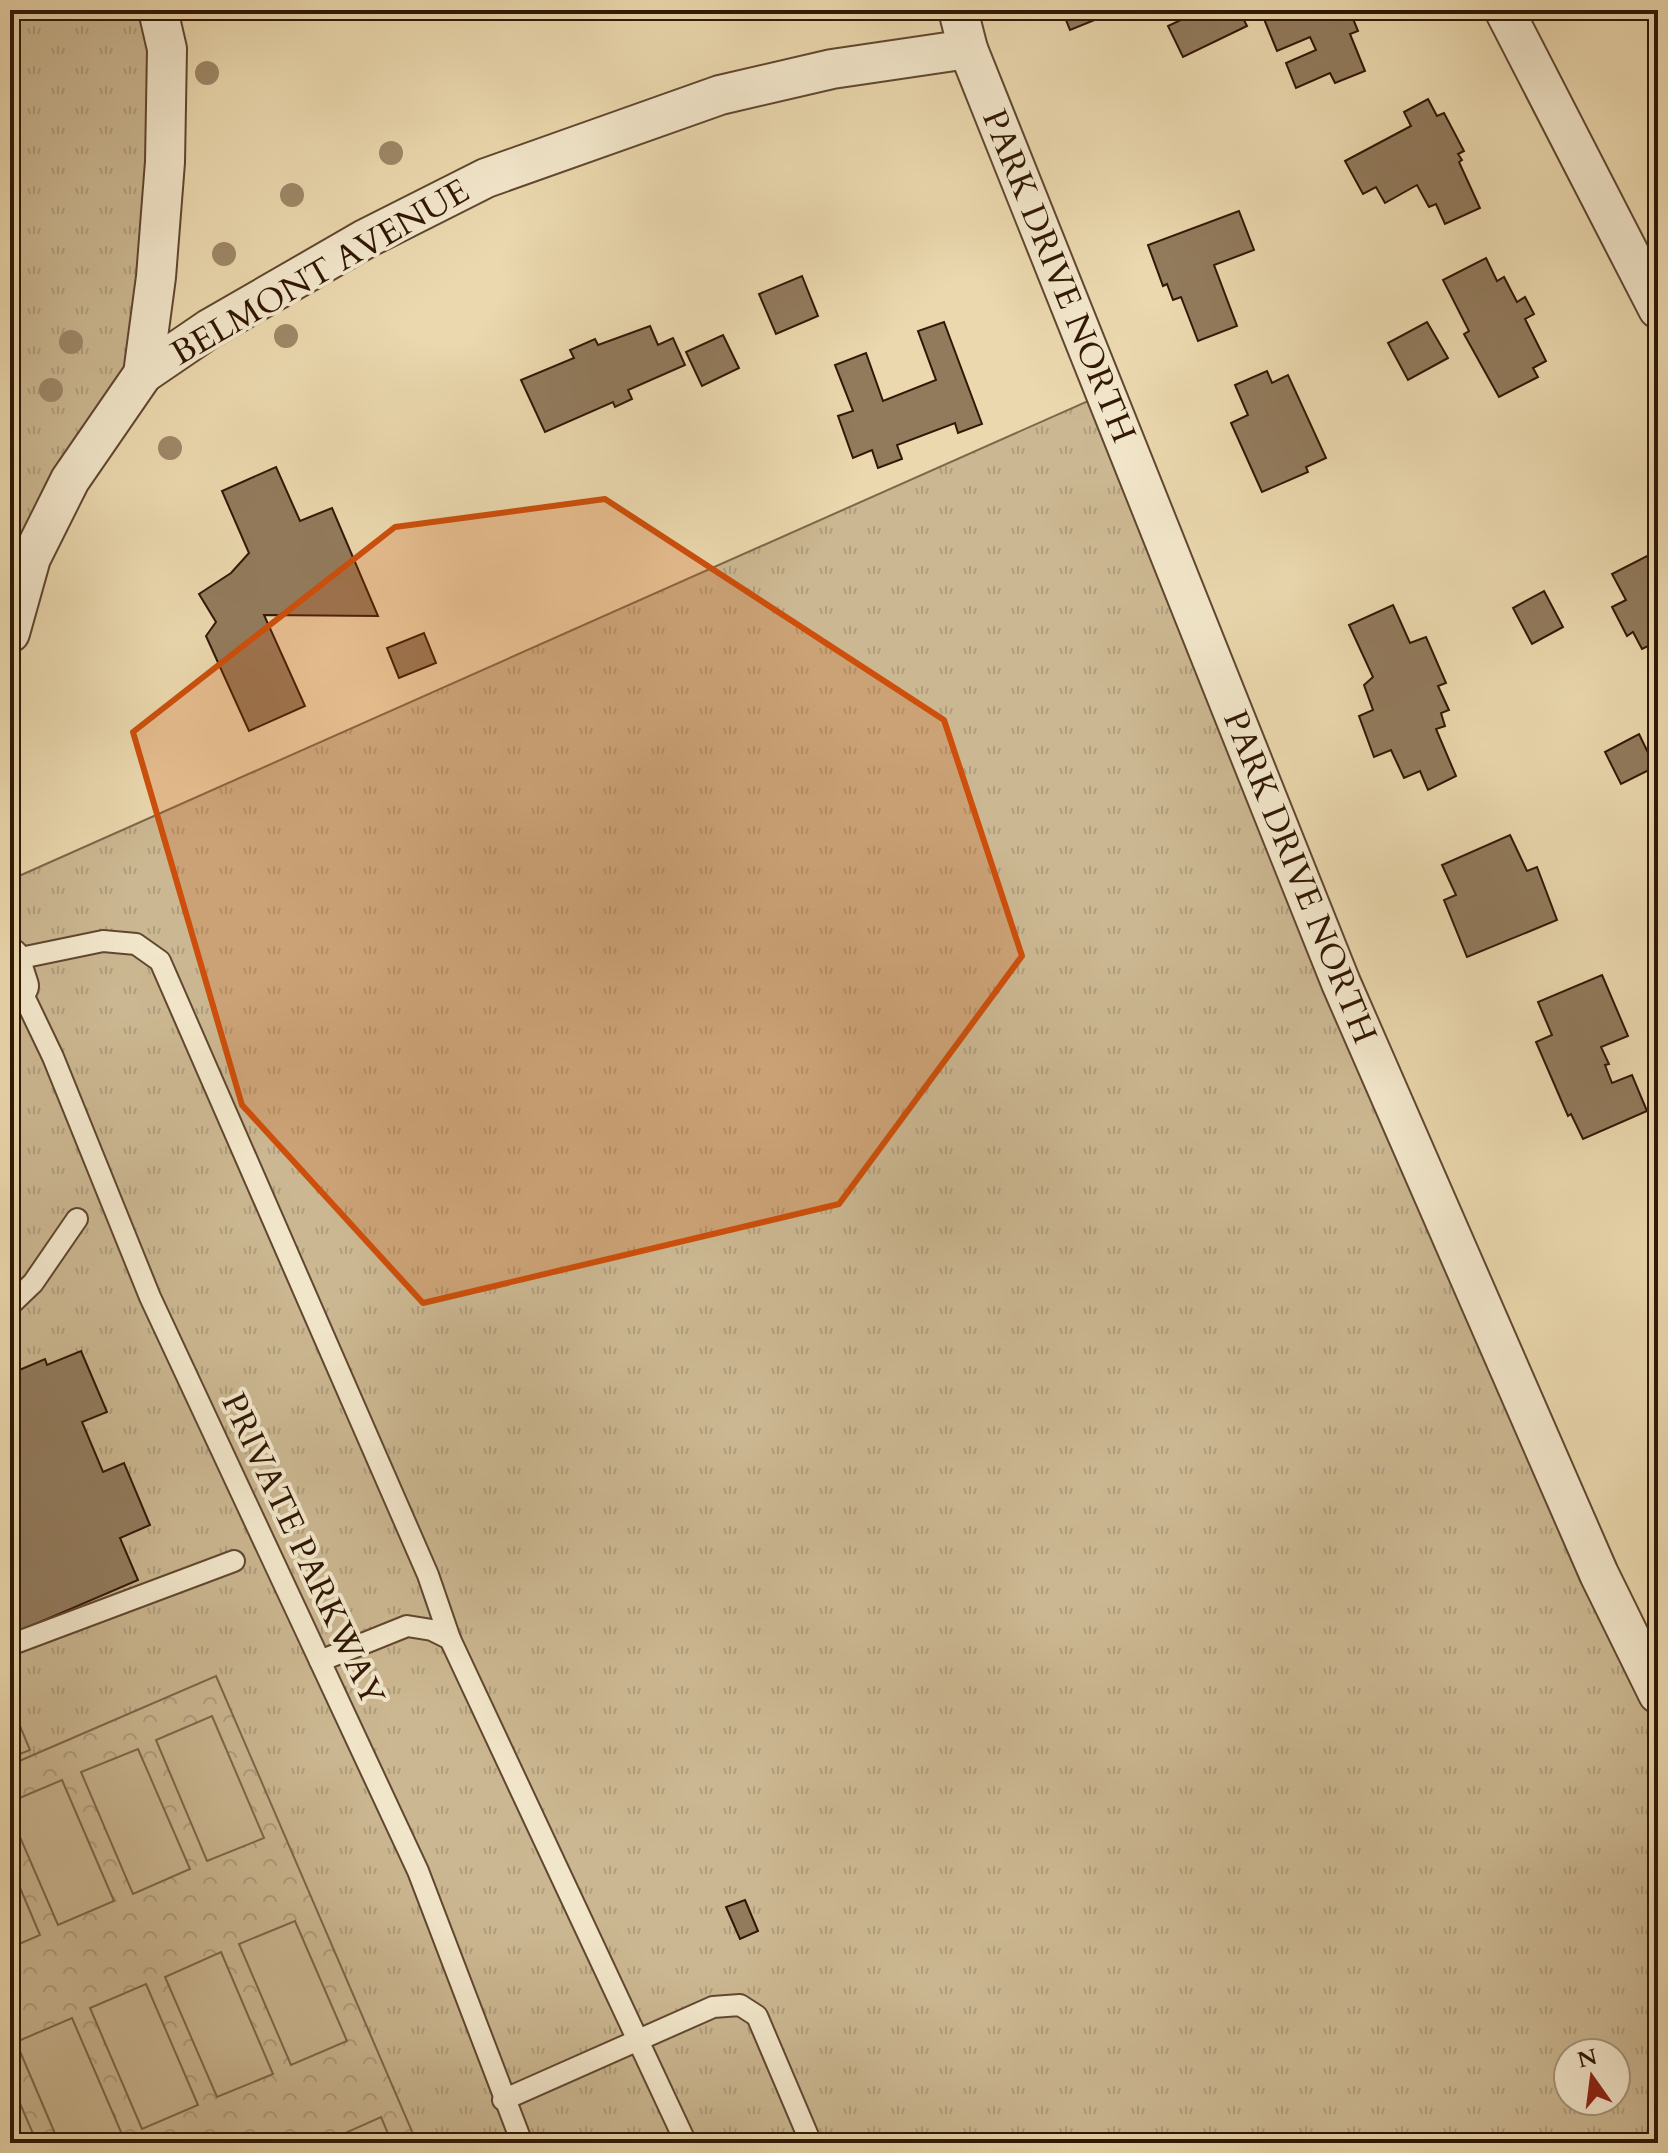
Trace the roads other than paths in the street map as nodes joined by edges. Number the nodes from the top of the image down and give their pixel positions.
1 (158, 10) edge
2 (958, 10) edge
3 (1504, 10) edge
4 (968, 49) junction
5 (1658, 309) edge
6 (143, 374) junction
7 (10, 633) edge
8 (13, 968) edge
9 (77, 1219) dead end
10 (10, 1305) edge
11 (234, 1561) dead end
12 (450, 1639) junction
13 (10, 1645) edge
14 (320, 1661) junction
15 (1658, 1694) edge
16 (636, 2039) junction
17 (503, 2100) junction
18 (522, 2143) edge
19 (686, 2143) edge
20 (811, 2143) edge

1 - 6 street, BELMONT AVENUE
2 - 4 street
3 - 5 street
4 - 6 street, BELMONT AVENUE
4 - 15 street, PARK DRIVE NORTH
6 - 7 street, BELMONT AVENUE
8 - 12 lane
8 - 14 lane, PRIVATE PARKWAY
9 - 10 lane
11 - 13 lane
12 - 14 lane
12 - 16 lane
14 - 17 lane, PRIVATE PARKWAY
16 - 17 lane
16 - 19 lane
16 - 20 lane
17 - 18 lane, PRIVATE PARKWAY

